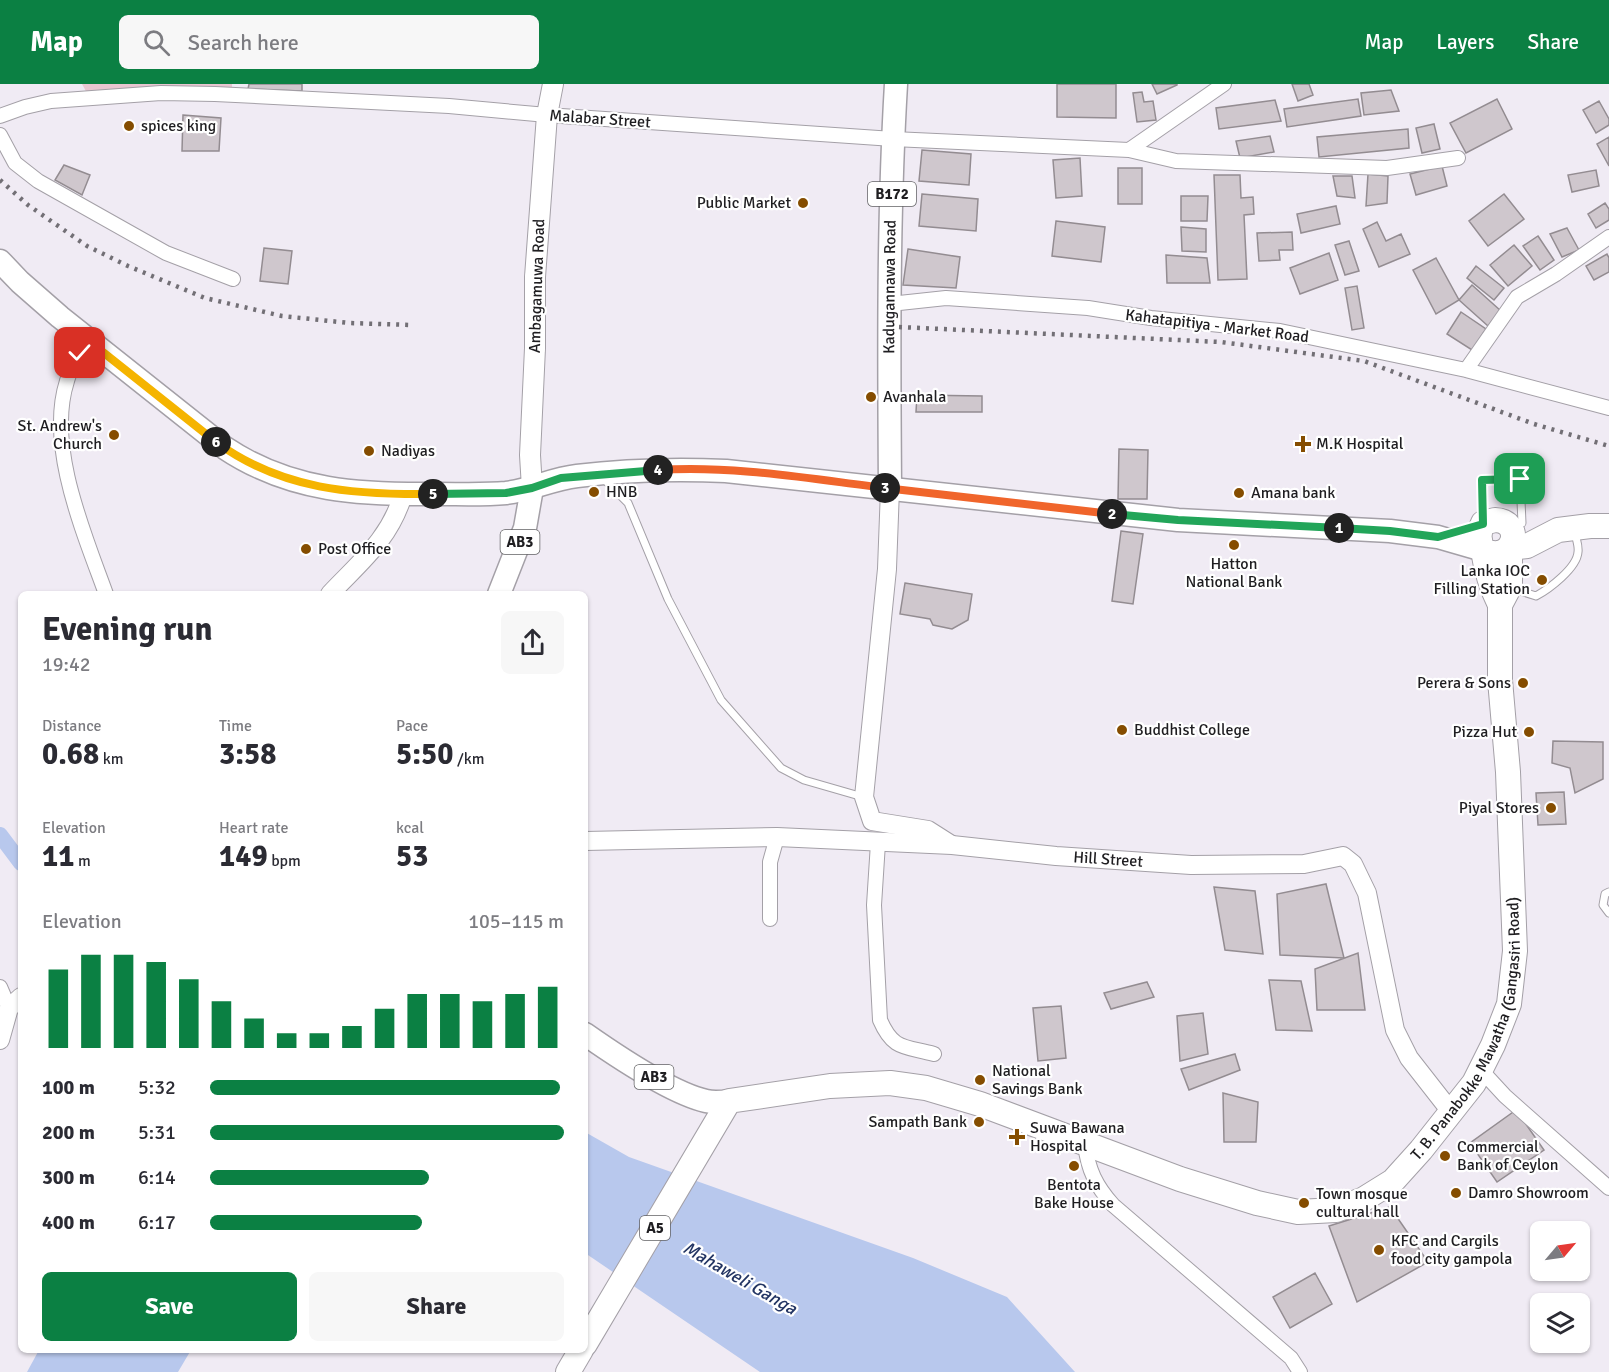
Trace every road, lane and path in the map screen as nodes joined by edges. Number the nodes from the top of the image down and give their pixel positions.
1 (553, 84) edge
2 (896, 84) edge
3 (1224, 84) edge
4 (547, 115) junction
5 (0, 116) edge
6 (0, 135) edge
7 (893, 139) junction
8 (1129, 150) junction
9 (1458, 158) dead end
10 (1609, 237) edge
11 (0, 261) edge
12 (233, 279) dead end
13 (890, 304) junction
14 (89, 341) junction
15 (1466, 370) junction
16 (1609, 408) edge
17 (600, 474) junction
18 (532, 488) junction
19 (890, 489) junction
20 (403, 495) junction
21 (1515, 523) junction
22 (1483, 524) junction
23 (1609, 526) edge
24 (1566, 529) junction
25 (1438, 537) junction
26 (1510, 548) junction
27 (1483, 550) junction
28 (105, 591) edge
29 (333, 591) edge
30 (500, 591) edge
31 (1505, 595) junction
32 (864, 797) junction
33 (777, 837) junction
34 (588, 841) edge
35 (878, 843) junction
36 (952, 845) junction
37 (1609, 892) edge
38 (1609, 913) edge
39 (770, 920) dead end
40 (0, 987) edge
41 (15, 1003) edge
42 (588, 1036) edge
43 (0, 1040) edge
44 (934, 1053) dead end
45 (1481, 1070) junction
46 (729, 1101) junction
47 (1452, 1113) junction
48 (1084, 1144) junction
49 (1609, 1188) edge
50 (588, 1340) edge
51 (579, 1353) edge
52 (568, 1372) edge
53 (1300, 1372) edge

1 - 4 main road, Ambagamuwa Road
2 - 7 main road, Kadugannawa Road / B172
3 - 8 street
4 - 5 street, Malabar Street
4 - 7 street, Malabar Street
4 - 18 main road, Ambagamuwa Road, bridge
6 - 12 street
7 - 8 street, Malabar Street
7 - 13 main road, Kadugannawa Road / B172
8 - 9 street, Malabar Street
10 - 15 street
11 - 14 main road
13 - 15 street, Kahatapitiya - Market Road
13 - 19 main road, Kadugannawa Road / B172
14 - 20 main road
14 - 28 street
15 - 16 street, Kahatapitiya - Market Road
17 - 18 main road
17 - 19 main road
17 - 32 lane
18 - 20 main road
18 - 30 main road, AB3
19 - 25 main road
19 - 32 street
20 - 29 street
21 - 22 highway
21 - 22 lane
21 - 24 highway
21 - 26 highway
22 - 25 main road
22 - 27 highway
23 - 24 highway
24 - 26 highway
24 - 31 lane
25 - 27 main road
26 - 27 highway
26 - 31 highway, T. B. Panabokke Mawatha (Gangasiri Road)
27 - 31 highway, T. B. Panabokke Mawatha (Gangasiri Road)
31 - 45 highway, T. B. Panabokke Mawatha (Gangasiri Road)
32 - 36 street
33 - 34 street, Hill Street
33 - 35 street, Hill Street
33 - 39 street
35 - 36 street, Hill Street
35 - 44 street
36 - 47 street, Hill Street
37 - 38 lane
40 - 41 street
41 - 43 street
42 - 46 main road, AB3
45 - 47 highway, T. B. Panabokke Mawatha (Gangasiri Road)
45 - 49 street
46 - 48 highway, T. B. Panabokke Mawatha (Gangasiri Road)
46 - 50 highway, A5
47 - 48 highway, T. B. Panabokke Mawatha (Gangasiri Road)
48 - 53 street
51 - 52 highway

